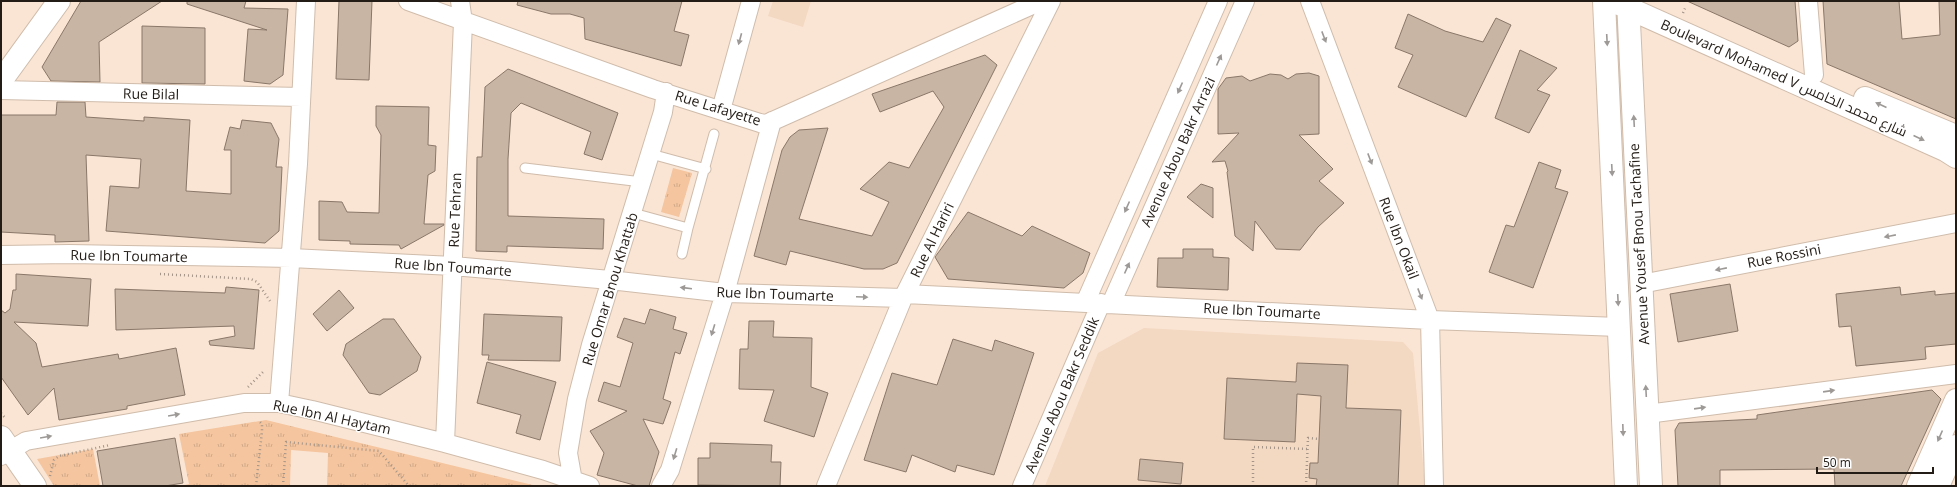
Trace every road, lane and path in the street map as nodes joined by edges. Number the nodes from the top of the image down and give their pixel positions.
1 (59, 1) edge
2 (306, 1) edge
3 (408, 1) edge
4 (460, 1) edge
5 (751, 1) edge
6 (1041, 1) edge
7 (1051, 1) edge
8 (1218, 1) edge
9 (1245, 1) edge
10 (1310, 1) edge
11 (1604, 1) edge
12 (1808, 1) edge
13 (1628, 3) edge
14 (463, 22) junction
15 (1814, 75) junction
16 (1, 81) edge
17 (1, 90) edge
18 (666, 92) junction
19 (301, 97) junction
20 (721, 110) junction
21 (772, 121) junction
22 (714, 134) dead end
23 (1956, 136) edge
24 (651, 154) junction
25 (1956, 157) edge
26 (525, 168) dead end
27 (706, 169) junction
28 (642, 182) junction
29 (633, 213) junction
30 (1956, 223) edge
31 (688, 228) junction
32 (682, 254) dead end
33 (1, 255) edge
34 (291, 258) junction
35 (453, 266) junction
36 (158, 274) dead end
37 (610, 280) junction
38 (1641, 284) junction
39 (725, 293) junction
40 (904, 296) junction
41 (271, 302) dead end
42 (1099, 303) junction
43 (1430, 320) junction
44 (1619, 326) junction
45 (266, 369) dead end
46 (1956, 374) edge
47 (243, 392) dead end
48 (1956, 400) edge
49 (279, 403) junction
50 (1, 413) edge
51 (1648, 414) junction
52 (253, 418) dead end
53 (1319, 438) dead end
54 (5, 441) edge
55 (445, 443) junction
56 (114, 444) dead end
57 (1956, 446) edge
58 (1307, 449) junction
59 (43, 483) edge
60 (574, 484) edge
61 (256, 486) edge
62 (284, 486) edge
63 (409, 486) edge
64 (590, 486) edge
65 (661, 486) edge
66 (826, 486) edge
67 (1022, 486) edge
68 (1252, 486) edge
69 (1306, 486) edge
70 (1434, 486) edge
71 (1626, 486) edge
72 (1651, 486) edge
73 (1918, 486) edge
74 (1938, 486) edge

1 - 16 main road
2 - 19 street
3 - 14 street, Rue Lafayette
4 - 14 street, Rue Tehran
5 -> 20 street
6 - 21 street, Rue Lafayette
7 - 40 street, Rue Al Hariri
8 -> 42 street, Avenue Abou Bakr Arrazi
42 -> 9 street, Avenue Abou Bakr Arrazi
10 -> 43 street, Rue Ibn Okail
11 -> 44 main road, Avenue Yousef Bnou Tachafine
12 - 15 street
13 - 15 main road, Boulevard Mohamed V شارع محمد الخامس
13 -> 25 main road, Boulevard Mohamed V شارع محمد الخامس
38 -> 13 main road, Avenue Yousef Bnou Tachafine
14 - 18 street, Rue Lafayette
14 - 35 street, Rue Tehran
23 -> 15 main road, Boulevard Mohamed V شارع محمد الخامس
17 - 19 street, Rue Bilal
18 - 20 street, Rue Lafayette
18 - 24 street, Rue Omar Bnou Khattab
19 - 34 street
20 - 21 street, Rue Lafayette
21 - 39 street
22 - 27 lane
24 - 27 lane
24 - 28 street, Rue Omar Bnou Khattab
26 - 28 lane
27 - 31 lane
28 - 29 street, Rue Omar Bnou Khattab
29 - 31 lane
29 - 37 street, Rue Omar Bnou Khattab
30 -> 38 street, Rue Rossini
31 - 32 lane
33 - 34 street, Rue Ibn Toumarte
34 - 35 street, Rue Ibn Toumarte
34 - 49 street
35 - 37 street, Rue Ibn Toumarte
35 - 55 street, Rue Tehran
36 - 41 path
39 -> 37 street, Rue Ibn Toumarte
37 - 60 street, Rue Omar Bnou Khattab
51 -> 38 main road, Avenue Yousef Bnou Tachafine
39 -> 40 street, Rue Ibn Toumarte
39 -> 65 street
40 - 42 street, Rue Ibn Toumarte
40 - 66 street, Rue Al Hariri
42 - 43 street, Rue Ibn Toumarte
42 - 67 street, Avenue Abou Bakr Seddik
43 - 44 street, Rue Ibn Toumarte
43 - 70 street, Rue Ibn Okail
44 -> 71 main road, Avenue Yousef Bnou Tachafine
45 - 47 path
51 -> 46 street
48 -> 73 main road
54 -> 49 street, Rue Ibn Al Haytam
49 - 55 street, Rue Ibn Al Haytam
50 - 54 path
51 - 72 main road, Avenue Yousef Bnou Tachafine
52 - 61 path
53 - 58 path
54 - 59 main road
55 - 60 street, Rue Ibn Al Haytam
56 - 59 path
57 - 74 main road
58 - 68 path
58 - 69 path
60 - 64 street, Rue Ibn Al Haytam
62 - 63 path

